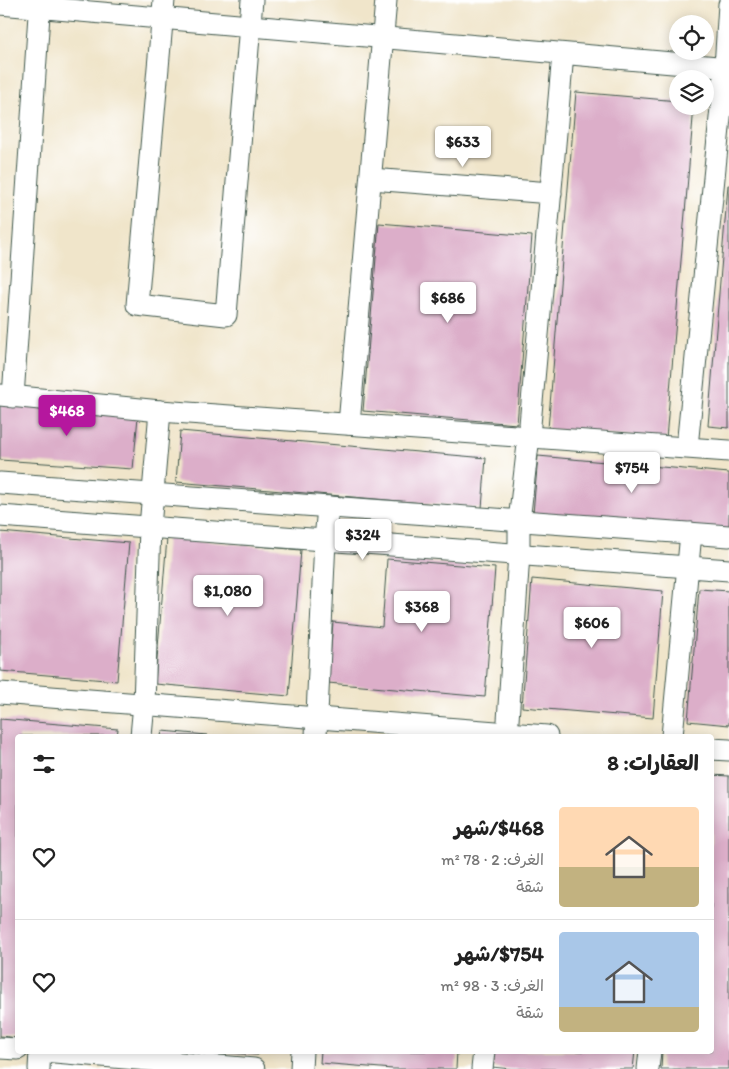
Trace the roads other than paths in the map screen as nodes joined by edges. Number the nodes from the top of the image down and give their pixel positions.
1 (252, 0) edge
2 (386, 0) edge
3 (0, 4) edge
4 (40, 4) edge
5 (729, 4) edge
6 (163, 9) edge
7 (251, 26) junction
8 (384, 38) junction
9 (563, 54) junction
10 (727, 68) edge
11 (372, 179) junction
12 (551, 194) junction
13 (6, 396) edge
14 (160, 411) junction
15 (349, 424) junction
16 (529, 436) junction
17 (688, 447) junction
18 (729, 451) edge
19 (0, 483) edge
20 (153, 494) junction
21 (328, 507) junction
22 (0, 516) edge
23 (519, 521) junction
24 (150, 527) junction
25 (691, 533) junction
26 (729, 536) edge
27 (325, 540) junction
28 (519, 554) junction
29 (687, 566) junction
30 (729, 570) edge
31 (0, 692) edge
32 (144, 704) junction
33 (316, 727) edge
34 (141, 734) edge
35 (483, 734) edge
36 (507, 734) edge
37 (672, 734) edge
38 (714, 749) edge
39 (729, 750) edge
40 (0, 1048) edge
41 (15, 1049) edge
42 (42, 1054) edge
43 (113, 1054) edge
44 (302, 1054) edge
45 (484, 1054) edge
46 (650, 1054) edge
47 (145, 1064) edge
48 (39, 1069) edge
49 (254, 1069) edge
50 (301, 1069) edge
51 (482, 1069) edge
52 (648, 1069) edge

1 - 7 street
2 - 8 street
3 - 4 street
4 - 6 street
4 - 13 street
5 - 10 street
6 - 7 street
6 - 7 street
7 - 8 street
8 - 9 street
8 - 11 street
9 - 10 street
9 - 12 street
10 - 17 street
11 - 12 street
11 - 15 street
12 - 16 street
13 - 14 street
14 - 15 street
14 - 20 street
15 - 16 street
16 - 17 street
16 - 23 street
17 - 18 street
19 - 20 street
20 - 21 street
20 - 24 street
21 - 23 street
21 - 27 street
22 - 24 street
23 - 25 street
23 - 28 street
24 - 27 street
24 - 32 street
25 - 26 street
25 - 29 street
27 - 28 street
27 - 33 street
28 - 29 street
28 - 36 street
29 - 30 street
29 - 37 street
31 - 32 street
32 - 33 street
32 - 34 street
33 - 35 street
38 - 39 street
40 - 41 street
42 - 48 street
43 - 47 street
44 - 50 street
45 - 51 street
46 - 52 street
47 - 49 street

